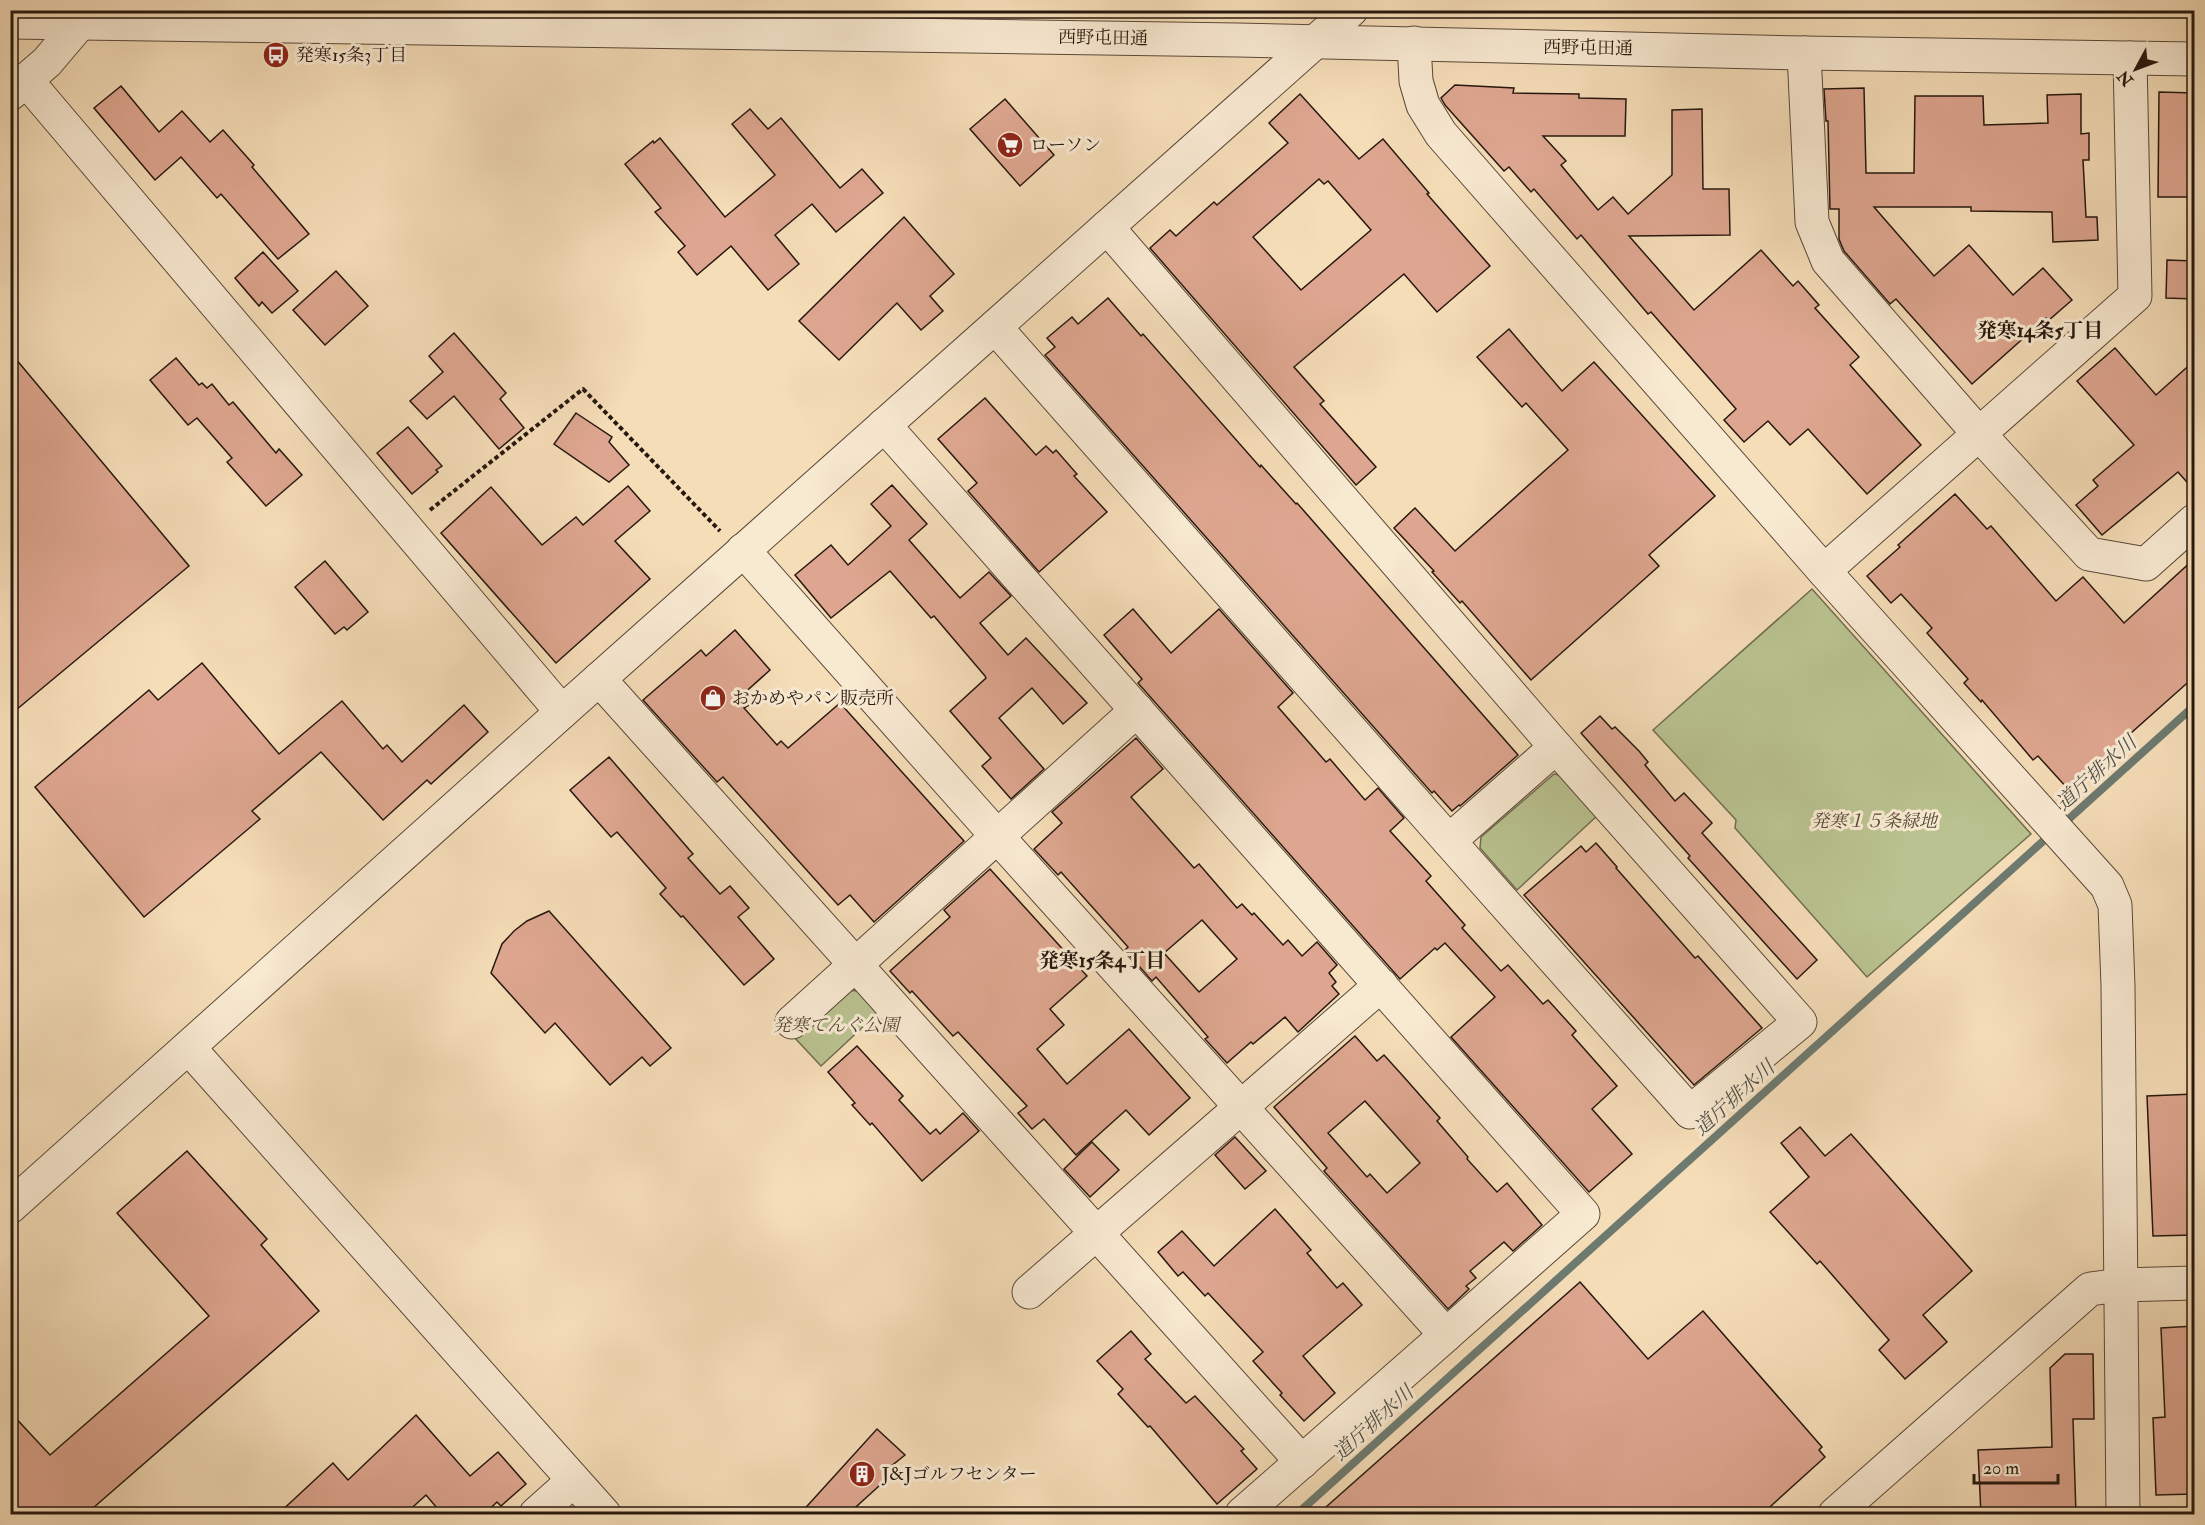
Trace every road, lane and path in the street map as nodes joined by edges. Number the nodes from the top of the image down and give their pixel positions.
1 (1351, 10) edge
2 (103, 19) edge
3 (10, 22) edge
4 (1315, 42) junction
5 (1414, 43) junction
6 (1804, 53) junction
7 (2130, 58) junction
8 (2194, 59) edge
9 (18, 87) edge
10 (1107, 227) junction
11 (995, 327) junction
12 (884, 425) junction
13 (1979, 434) junction
14 (2194, 521) edge
15 (408, 531) junction
16 (743, 550) junction
17 (1824, 570) junction
18 (599, 679) junction
19 (1137, 710) junction
20 (562, 712) junction
21 (1556, 747) junction
22 (997, 836) junction
23 (1449, 842) junction
24 (854, 965) junction
25 (1381, 986) junction
26 (792, 1022) dead end
27 (189, 1048) junction
28 (1241, 1107) junction
29 (10, 1207) edge
30 (1096, 1234) junction
31 (2194, 1282) edge
32 (2121, 1285) junction
33 (1029, 1292) dead end
34 (1446, 1335) junction
35 (1302, 1462) junction
36 (573, 1481) junction
37 (536, 1515) edge
38 (604, 1515) edge
39 (1242, 1515) edge
40 (1835, 1515) edge
41 (2123, 1515) edge

1 - 4 street
2 - 3 street, 西野屯田通
2 - 4 street, 西野屯田通
2 - 9 street
4 - 5 street, 西野屯田通
4 - 10 street
5 - 6 street, 西野屯田通
5 - 17 street
6 - 7 street, 西野屯田通
6 - 13 street
7 - 8 street, 西野屯田通
7 - 13 street
9 - 15 street
10 - 11 street
10 - 21 street
11 - 12 street
11 - 23 street
12 - 16 street
12 - 19 street
13 - 14 street
13 - 17 street
15 - 16 path
15 - 20 street
16 - 18 street
16 - 22 street
17 - 32 street
18 - 20 street
18 - 24 street
19 - 22 street
19 - 25 street
20 - 27 street
21 - 23 street
21 - 23 street
22 - 24 street
22 - 28 street
24 - 26 street
24 - 30 street
25 - 28 street
25 - 34 street
27 - 29 street
27 - 36 street
28 - 30 street
28 - 34 street
30 - 33 street
30 - 35 street
31 - 32 street
32 - 40 street
32 - 41 street
34 - 35 street
35 - 39 street
36 - 37 street
36 - 38 street

